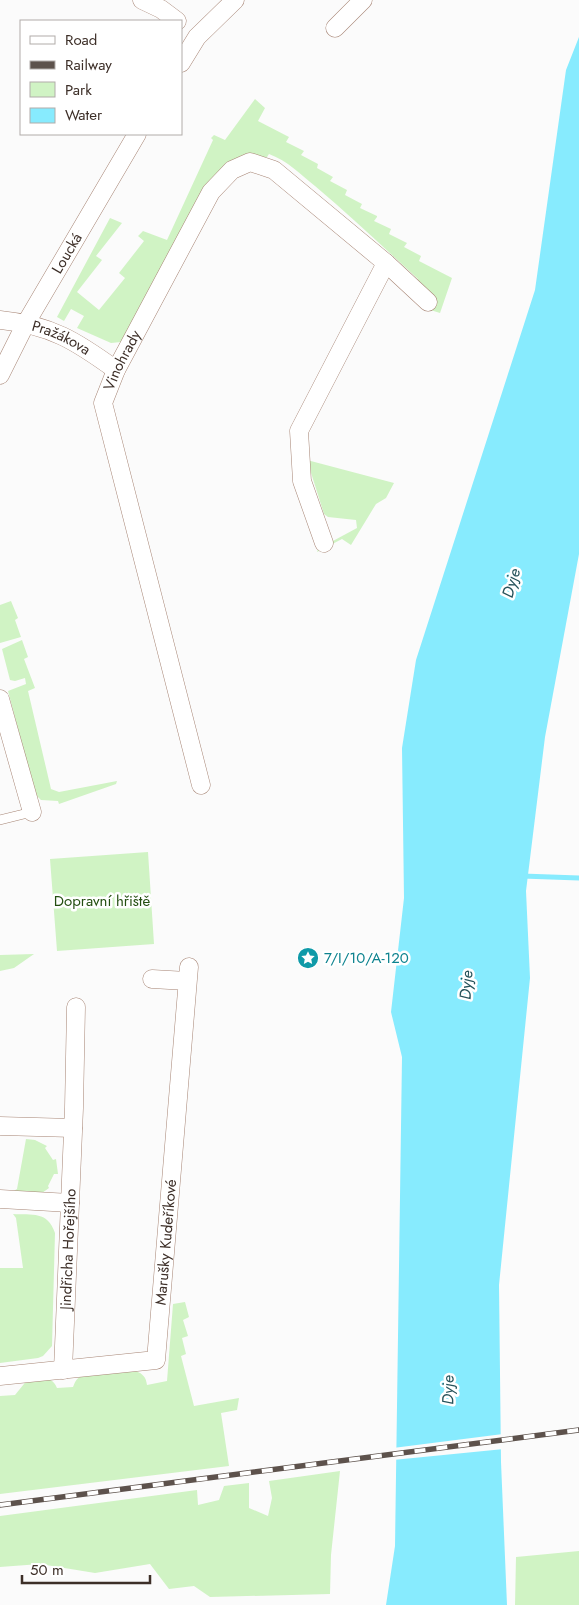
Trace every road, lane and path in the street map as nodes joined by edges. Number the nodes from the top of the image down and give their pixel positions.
1 (142, 0) edge
2 (235, 0) edge
3 (363, 0) edge
4 (176, 20) edge
5 (182, 26) edge
6 (335, 28) dead end
7 (198, 37) junction
8 (182, 61) edge
9 (136, 135) edge
10 (386, 264) junction
11 (428, 302) dead end
12 (0, 320) edge
13 (26, 322) junction
14 (116, 370) junction
15 (0, 375) edge
16 (324, 543) dead end
17 (0, 699) edge
18 (200, 785) dead end
19 (32, 812) joint
20 (0, 820) edge
21 (152, 979) dead end
22 (76, 1007) dead end
23 (0, 1126) edge
24 (73, 1128) junction
25 (0, 1199) edge
26 (70, 1203) junction
27 (63, 1370) junction
28 (0, 1376) edge

1 - 4 street
2 - 7 street
3 - 6 street
5 - 7 street
7 - 8 street
9 - 13 street, Loucká
10 - 11 street, Vinohrady
10 - 14 street, Vinohrady
10 - 16 street
12 - 13 street, Pražákova
13 - 14 street, Pražákova
13 - 15 street, Loucká
14 - 18 street, Vinohrady
17 - 19 street
19 - 20 lane
21 - 27 street, Marušky Kudeříkové
22 - 24 street, Jindřicha Hořejšího
23 - 24 street
24 - 26 street, Jindřicha Hořejšího
25 - 26 street
26 - 27 street, Jindřicha Hořejšího
27 - 28 street, Marušky Kudeříkové

